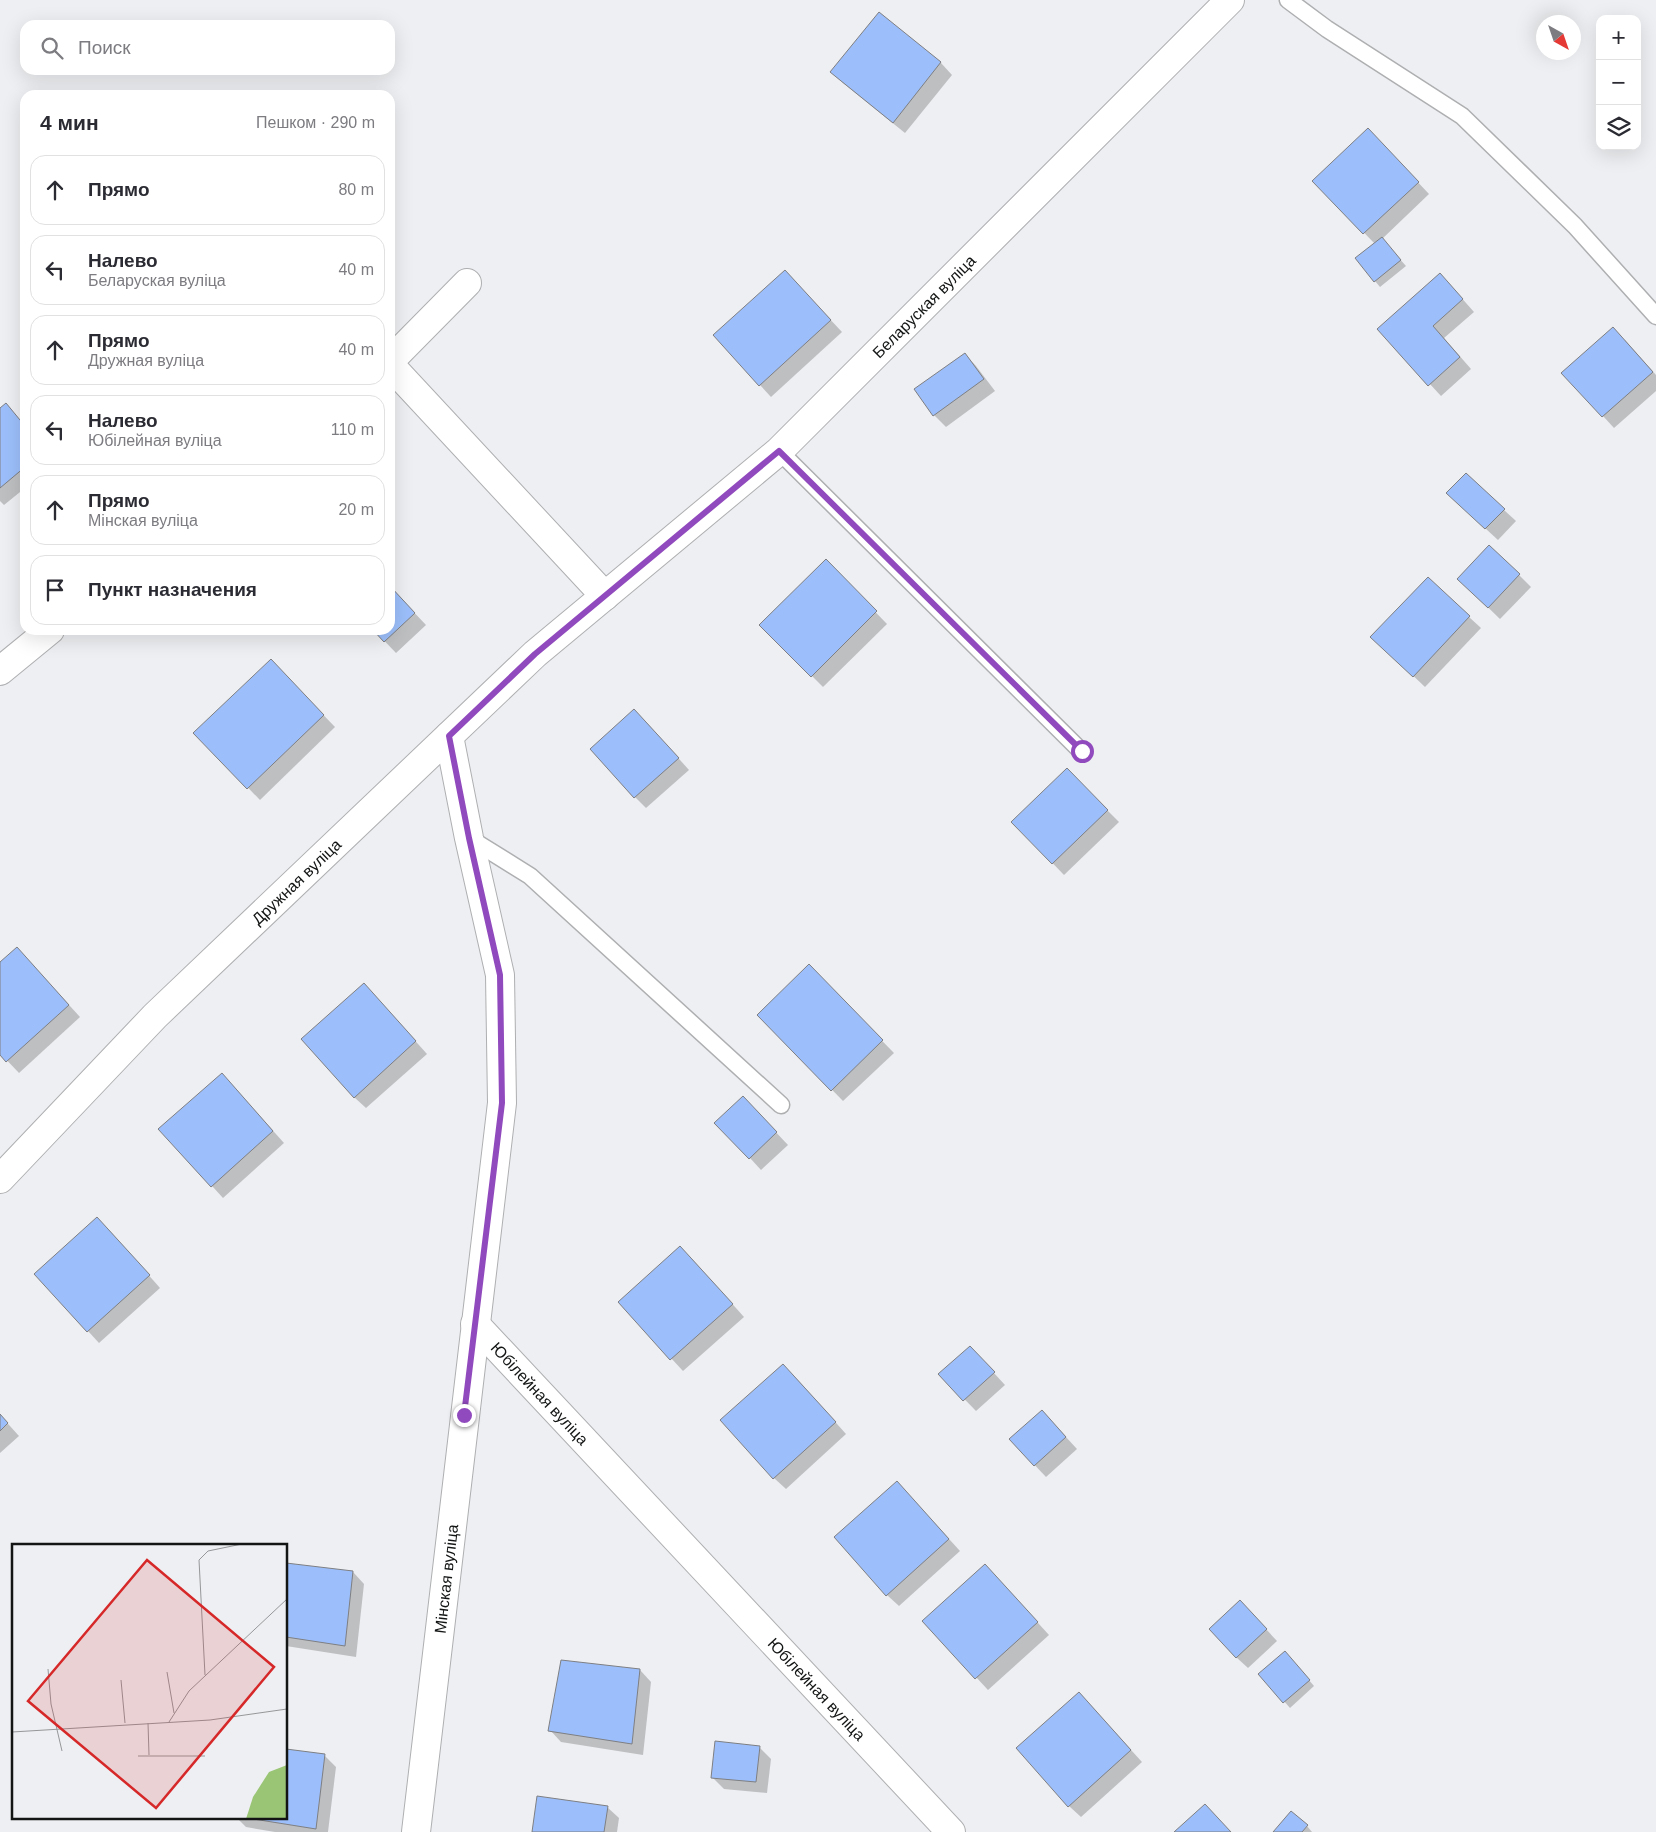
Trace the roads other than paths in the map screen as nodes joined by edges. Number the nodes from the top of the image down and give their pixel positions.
1 (1230, 0) edge
2 (1288, 0) edge
3 (467, 282) dead end
4 (1656, 316) edge
5 (395, 356) edge
6 (395, 370) edge
7 (779, 451) junction
8 (605, 596) junction
9 (44, 635) edge
10 (0, 671) edge
11 (449, 736) junction
12 (1082, 751) dead end
13 (469, 838) junction
14 (782, 1105) dead end
15 (0, 1179) edge
16 (475, 1324) junction
17 (416, 1832) edge
18 (951, 1832) edge

1 - 7 street, Беларуская вуліца
2 - 4 lane
3 - 5 street
6 - 8 street
7 - 8 street, Беларуская вуліца
7 - 12 lane
8 - 11 street, Дружная вуліца
9 - 10 street
11 - 13 street
11 - 15 street, Дружная вуліца
13 - 14 lane
13 - 16 street
16 - 17 street, Мінская вуліца
16 - 18 street, Юбілейная вуліца

